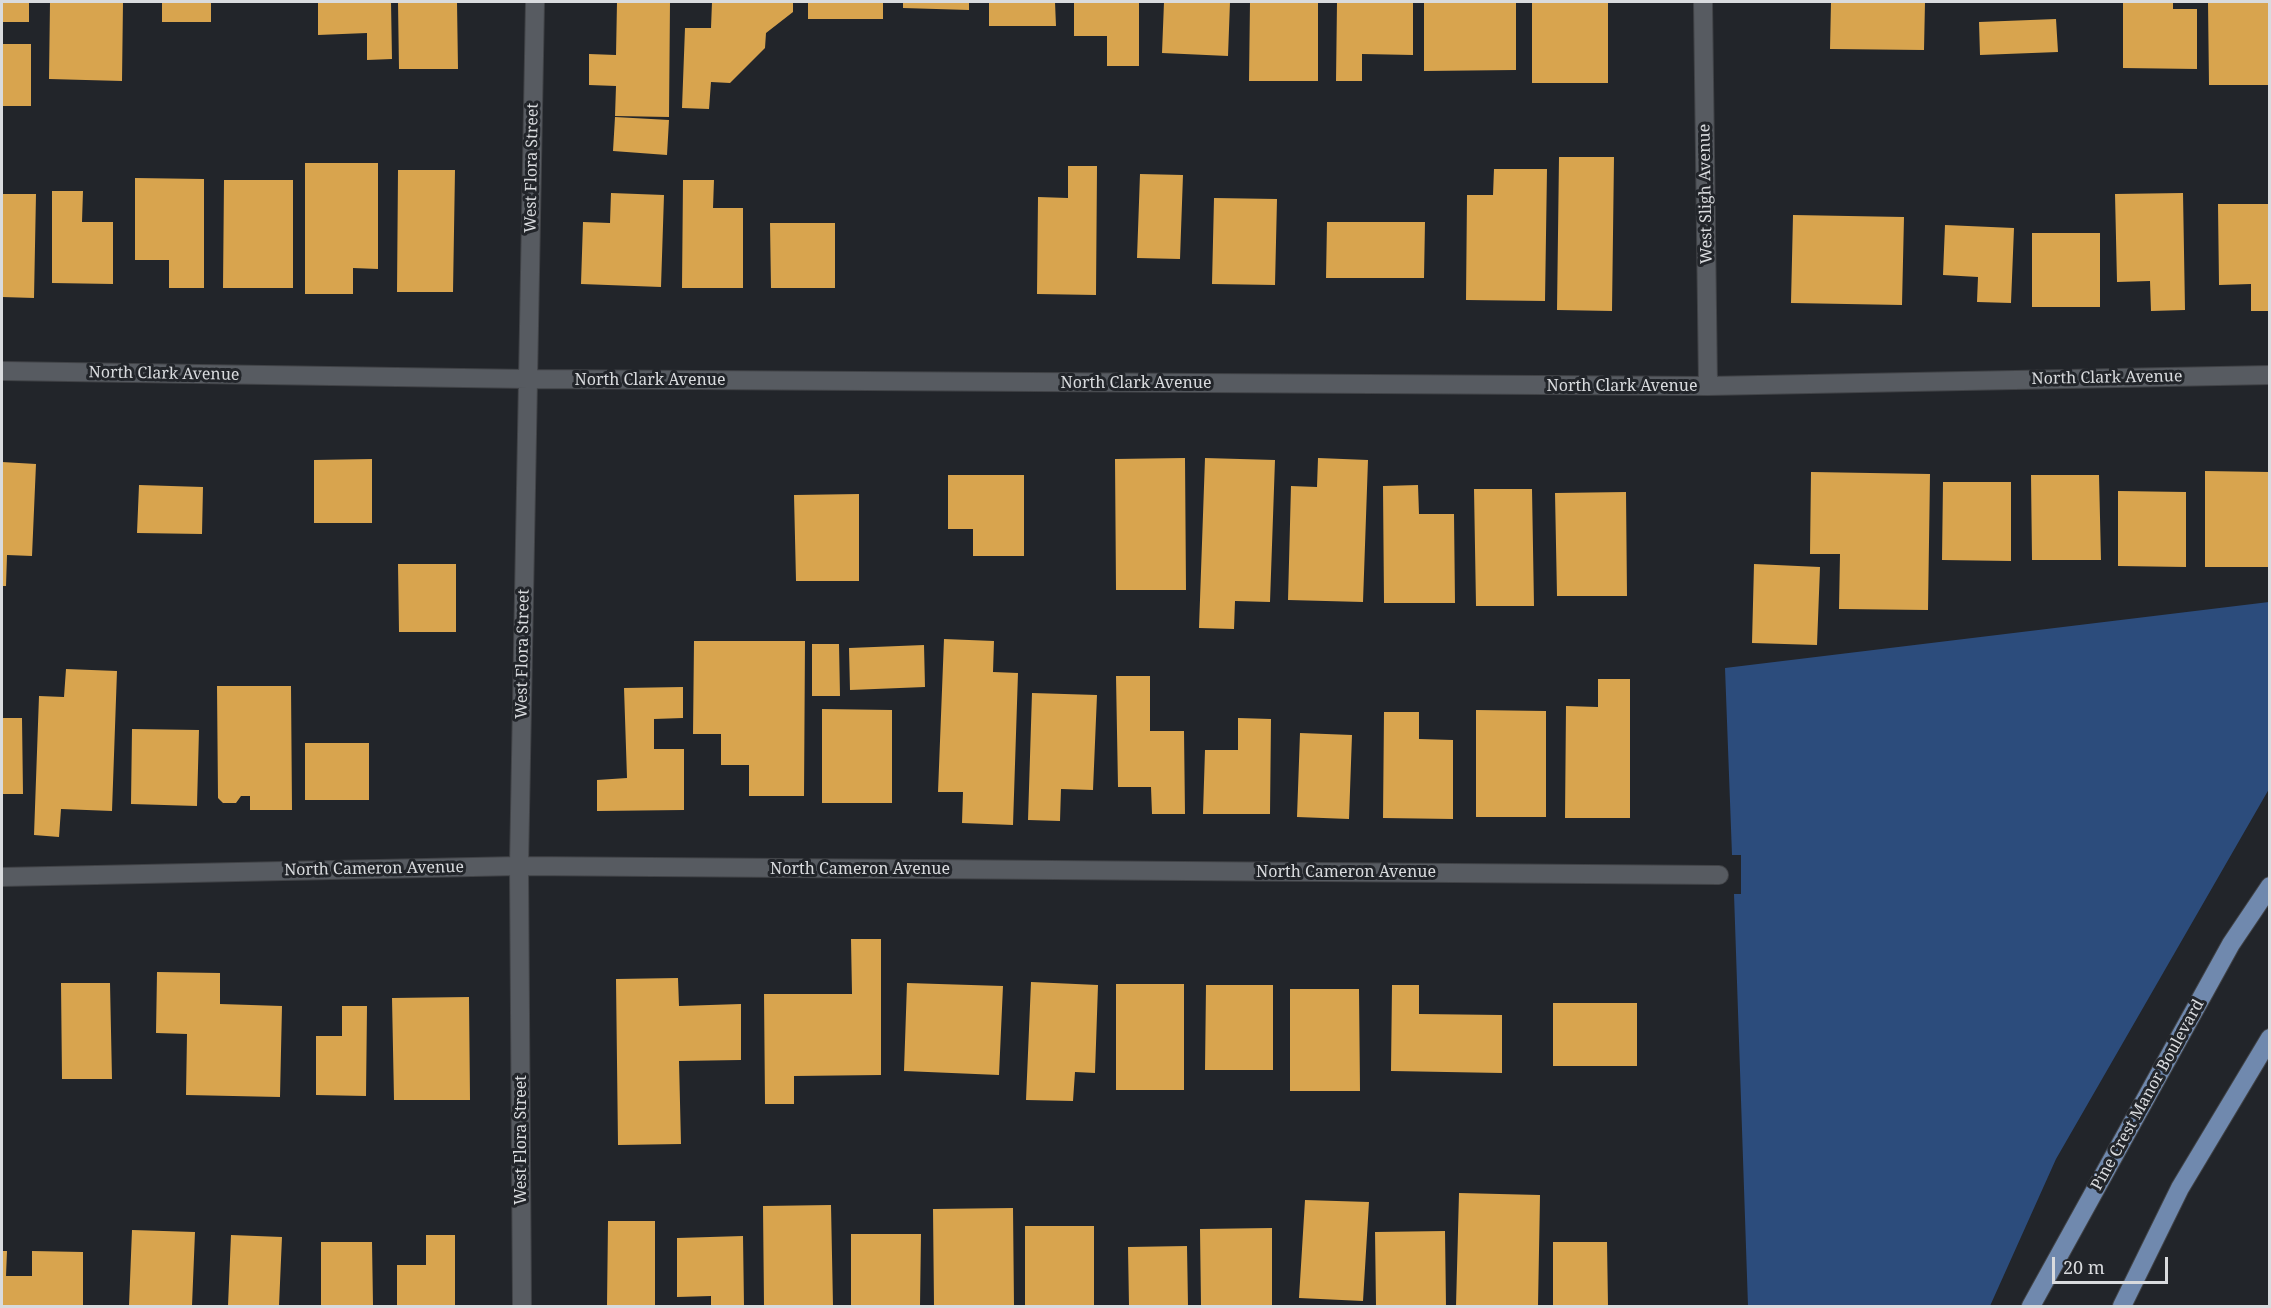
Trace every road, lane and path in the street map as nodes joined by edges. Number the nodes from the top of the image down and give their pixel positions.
1 (535, 2) edge
2 (1703, 2) edge
3 (2, 371) edge
4 (2270, 375) edge
5 (528, 379) junction
6 (1708, 386) junction
7 (519, 866) junction
8 (1719, 875) dead end
9 (2, 877) edge
10 (2270, 886) edge
11 (2270, 1038) edge
12 (522, 1306) edge
13 (2031, 1306) edge
14 (2122, 1306) edge

1 - 5 street, West Flora Street
2 - 6 street, West Sligh Avenue
3 - 5 street, North Clark Avenue
4 - 6 street, North Clark Avenue
5 - 6 street, North Clark Avenue
5 - 7 street, West Flora Street
7 - 8 street, North Cameron Avenue
7 - 9 street, North Cameron Avenue
7 - 12 street, West Flora Street
10 - 13 main road, Pine Crest Manor Boulevard
11 - 14 main road

